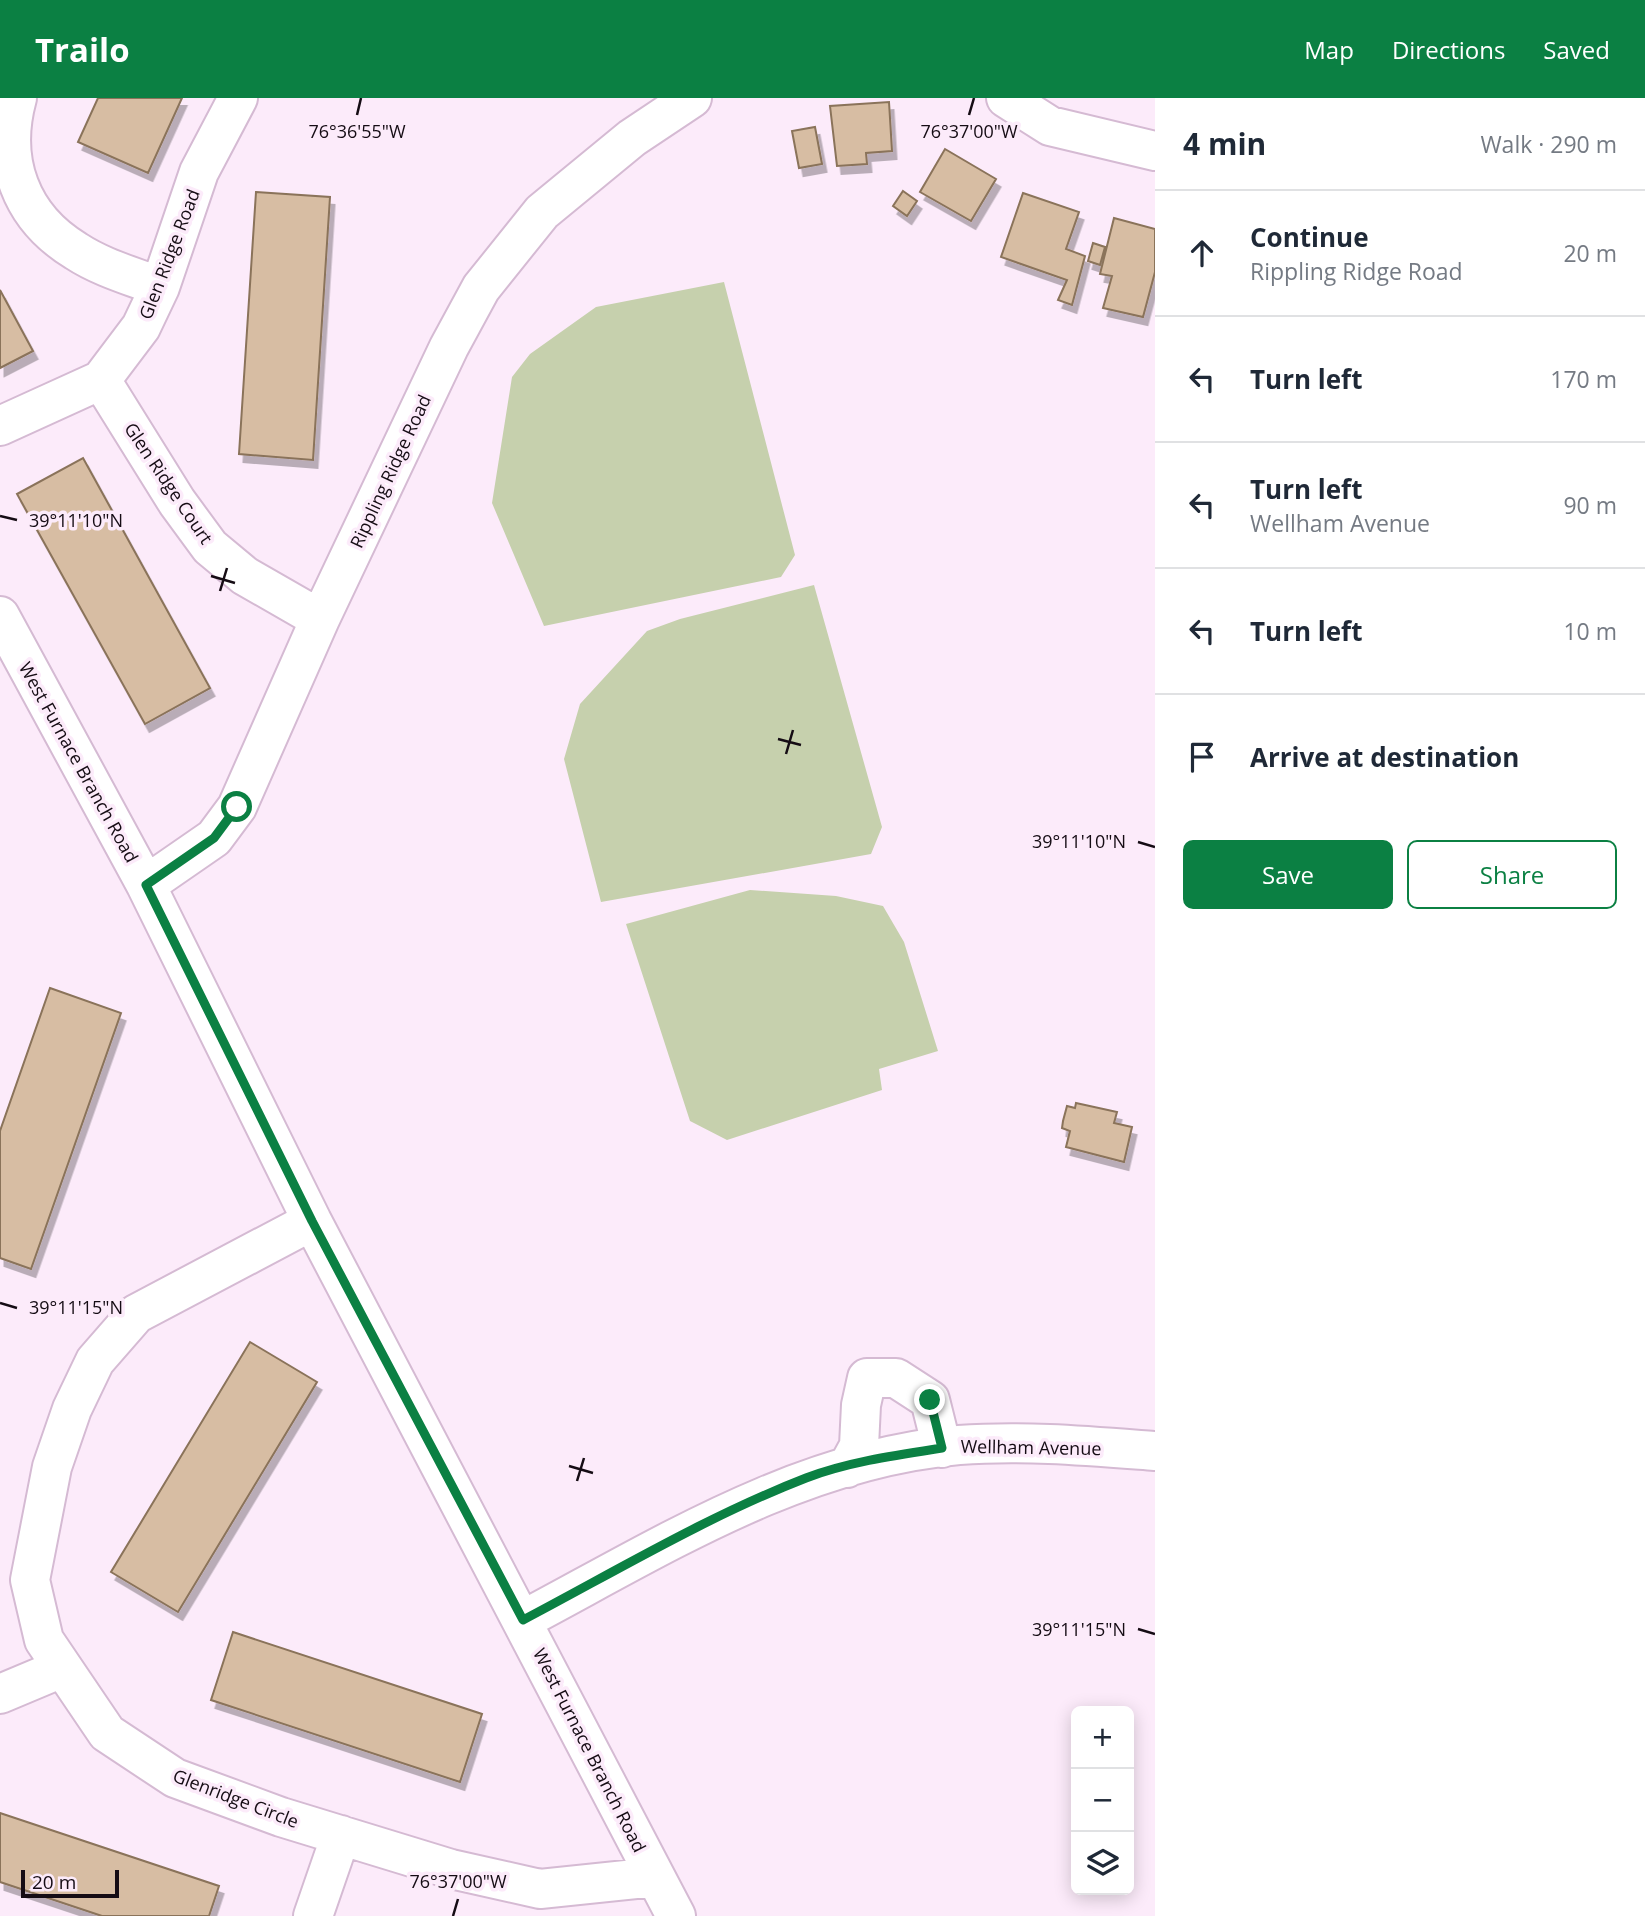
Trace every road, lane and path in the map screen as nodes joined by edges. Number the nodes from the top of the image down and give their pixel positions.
1 (17, 98) edge
2 (238, 98) edge
3 (692, 98) edge
4 (1006, 98) edge
5 (1155, 151) edge
6 (160, 287) junction
7 (101, 380) junction
8 (0, 426) edge
9 (0, 616) edge
10 (320, 619) junction
11 (146, 885) junction
12 (312, 1221) junction
13 (942, 1448) junction
14 (1155, 1451) edge
15 (847, 1468) junction
16 (523, 1620) junction
17 (62, 1668) junction
18 (0, 1695) edge
19 (341, 1835) junction
20 (655, 1877) junction
21 (313, 1916) edge
22 (676, 1916) edge

1 - 6 street
2 - 6 street, Glen Ridge Road
3 - 10 street, Rippling Ridge Road
4 - 5 street
6 - 7 street, Glen Ridge Road
7 - 8 street, Glen Ridge Road
7 - 10 street, Glen Ridge Court
9 - 11 street, West Furnace Branch Road
10 - 11 street, Rippling Ridge Road
11 - 12 street, West Furnace Branch Road
12 - 16 street, West Furnace Branch Road
12 - 17 street, Glenridge Circle
13 - 14 street, Wellham Avenue
13 - 15 street, Wellham Avenue
13 - 15 street
15 - 16 street, Wellham Avenue
16 - 20 street, West Furnace Branch Road
17 - 18 street
17 - 19 street, Glenridge Circle
19 - 20 street, Glenridge Circle
19 - 21 street
20 - 22 street, West Furnace Branch Road

